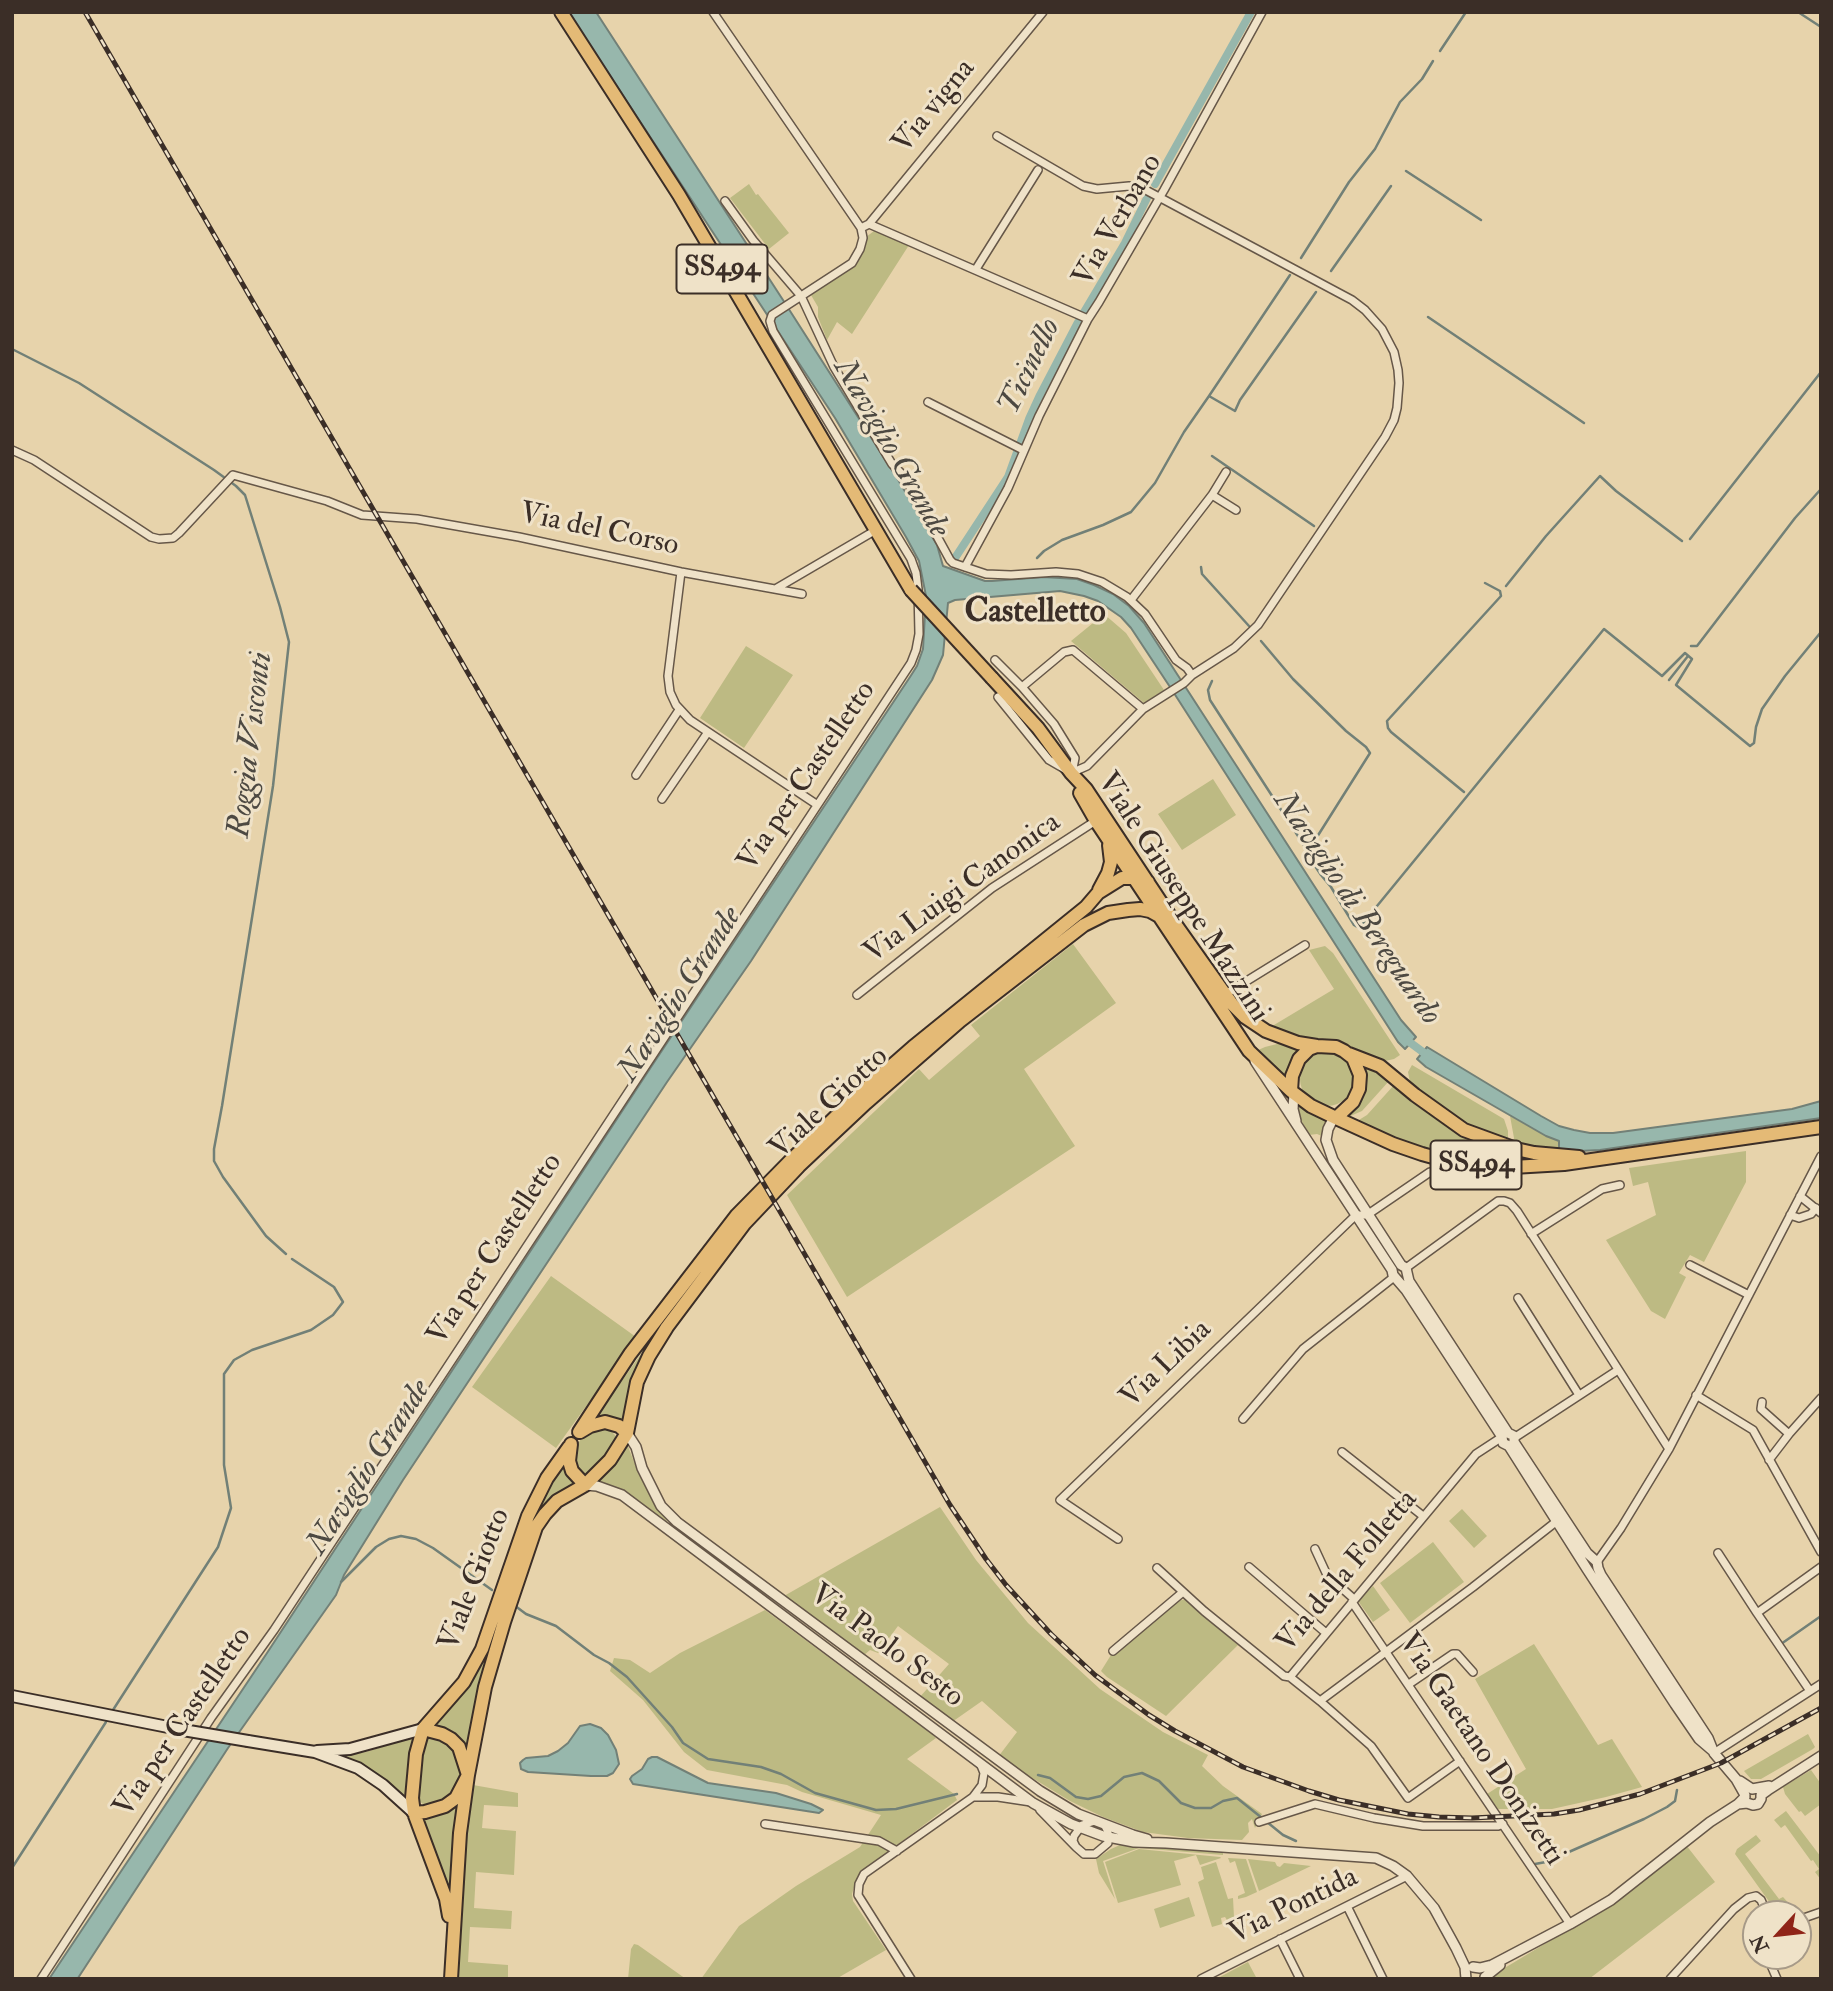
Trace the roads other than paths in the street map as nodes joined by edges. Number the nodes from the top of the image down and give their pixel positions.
1 (561, 12) edge
2 (713, 12) edge
3 (1043, 12) edge
4 (1262, 12) edge
5 (997, 136) dead end
6 (1038, 170) dead end
7 (1160, 197) junction
8 (725, 201) dead end
9 (869, 224) junction
10 (861, 228) junction
11 (975, 269) junction
12 (798, 298) junction
13 (1086, 318) junction
14 (928, 402) dead end
15 (822, 411) junction
16 (810, 419) junction
17 (1019, 448) junction
18 (12, 450) edge
19 (1226, 472) dead end
20 (1212, 495) junction
21 (1236, 510) dead end
22 (876, 530) junction
23 (965, 567) junction
24 (681, 572) junction
25 (777, 588) junction
26 (802, 594) dead end
27 (1130, 600) junction
28 (995, 660) dead end
29 (1192, 675) junction
30 (1023, 687) junction
31 (998, 697) dead end
32 (1143, 709) junction
33 (679, 710) junction
34 (708, 732) junction
35 (1071, 773) junction
36 (636, 775) dead end
37 (662, 799) dead end
38 (816, 804) junction
39 (1102, 821) junction
40 (1107, 838) junction
41 (1134, 878) junction
42 (1148, 882) junction
43 (1098, 893) junction
44 (1159, 916) junction
45 (1305, 945) dead end
46 (857, 995) dead end
47 (1224, 995) junction
48 (1317, 1046) junction
49 (1249, 1051) junction
50 (1349, 1054) junction
51 (1293, 1092) junction
52 (1335, 1118) junction
53 (1297, 1126) junction
54 (1821, 1128) edge
55 (1618, 1156) junction
56 (1821, 1156) edge
57 (1463, 1179) dead end
58 (1620, 1185) dead end
59 (1800, 1196) junction
60 (1819, 1210) edge
61 (1356, 1215) junction
62 (1367, 1215) junction
63 (1790, 1215) junction
64 (1531, 1234) junction
65 (1689, 1265) dead end
66 (1399, 1272) junction
67 (1749, 1295) junction
68 (1518, 1298) dead end
69 (1618, 1370) junction
70 (1578, 1395) junction
71 (1696, 1395) junction
72 (1821, 1398) edge
73 (1762, 1402) dead end
74 (1243, 1419) dead end
75 (579, 1432) junction
76 (627, 1433) junction
77 (1789, 1434) junction
78 (1509, 1439) junction
79 (571, 1444) junction
80 (1669, 1448) junction
81 (1342, 1452) dead end
82 (1769, 1460) junction
83 (585, 1485) junction
84 (1423, 1516) junction
85 (1557, 1521) junction
86 (1118, 1539) dead end
87 (1315, 1549) dead end
88 (1821, 1552) edge
89 (1718, 1553) dead end
90 (1592, 1564) junction
91 (1249, 1567) dead end
92 (1821, 1567) edge
93 (1157, 1569) dead end
94 (1183, 1592) junction
95 (1353, 1600) junction
96 (1757, 1613) junction
97 (1326, 1633) junction
98 (1113, 1651) dead end
99 (1386, 1651) junction
100 (1474, 1672) dead end
101 (1290, 1677) junction
102 (1409, 1684) junction
103 (1821, 1684) edge
104 (1810, 1691) junction
105 (12, 1696) edge
106 (1320, 1701) junction
107 (423, 1729) junction
108 (315, 1752) junction
109 (1713, 1752) junction
110 (1821, 1756) edge
111 (980, 1762) junction
112 (1461, 1762) junction
113 (468, 1775) junction
114 (1749, 1796) junction
115 (973, 1797) junction
116 (1032, 1802) junction
117 (414, 1813) junction
118 (1259, 1822) dead end
119 (1100, 1823) junction
120 (765, 1824) dead end
121 (1503, 1824) junction
122 (1079, 1828) junction
123 (1109, 1838) junction
124 (1166, 1843) junction
125 (1076, 1847) junction
126 (897, 1851) junction
127 (1407, 1876) junction
128 (1745, 1900) edge
129 (1761, 1900) edge
130 (1742, 1903) edge
131 (1347, 1906) junction
132 (1570, 1924) junction
133 (1280, 1939) junction
134 (453, 1947) junction
135 (1474, 1975) edge
136 (1211, 1976) edge
137 (41, 1979) edge
138 (451, 1979) edge
139 (911, 1979) edge
140 (1202, 1979) edge
141 (1300, 1979) edge
142 (1382, 1979) edge
143 (1670, 1979) edge

1 - 16 main road, SS494
2 - 10 street
3 - 9 street, Via vigna
4 - 7 street, Via Verbano
5 - 7 street
6 - 11 street
7 - 13 street, Via Verbano
7 - 29 street
8 - 12 street
9 - 10 street, Via vigna
9 - 11 street
10 - 12 street
11 - 13 street
12 - 15 street
12 - 23 street
13 - 17 street, Via Verbano
14 - 17 street
15 - 16 street
15 - 38 street, Via per Castelletto
16 - 22 main road, SS494
17 - 23 street, Via Verbano
18 - 24 street, Via del Corso
19 - 20 street
20 - 21 street
20 - 27 street
22 - 25 street
22 - 35 main road, SS494, bridge
23 - 27 street
24 - 25 street, Via del Corso
24 - 33 street
25 - 26 street, Via del Corso
27 - 29 street
28 - 30 street
29 - 32 street
30 - 32 street
30 - 35 street
31 - 35 street
32 - 35 street
33 - 34 street
33 - 36 street
34 - 37 street
34 - 38 street
35 - 39 main road, Viale Giuseppe Mazzini / SS494
38 - 137 street, Via per Castelletto
39 - 40 main road, Viale Giuseppe Mazzini / SS494
39 - 42 main road, Viale Giuseppe Mazzini / SS494
39 - 46 street, Via Luigi Canonica
40 - 41 main road, Viale Giuseppe Mazzini / SS494
40 - 43 main road, Viale Giotto
41 - 42 main road
41 - 43 main road, Viale Giotto
41 - 44 main road, Viale Giuseppe Mazzini / SS494
42 - 47 main road, Viale Giuseppe Mazzini / SS494
43 - 75 main road, Viale Giotto
44 - 49 main road, Viale Giuseppe Mazzini / SS494
44 - 76 main road, Viale Giotto
45 - 47 street
47 - 48 main road, Viale Giuseppe Mazzini / SS494
48 - 50 main road, Viale Giuseppe Mazzini / SS494
48 - 51 main road, Viale Giuseppe Mazzini
49 - 51 main road, Viale Giuseppe Mazzini / SS494
49 - 53 street, Viale Giuseppe Mazzini
50 - 52 main road
50 - 55 main road, SS494
51 - 52 main road, Viale Giuseppe Mazzini / SS494
51 - 53 street, Viale Giuseppe Mazzini
52 - 55 main road, SS494
52 - 62 street, Viale Giuseppe Mazzini
53 - 61 street, Viale Giuseppe Mazzini
54 - 55 main road, SS494
56 - 59 street
57 - 62 street
58 - 64 street
59 - 60 street
59 - 63 street
60 - 63 street
61 - 62 street
61 - 66 street, Viale Giuseppe Mazzini
61 - 86 street, Via Libia
62 - 66 street, Viale Giuseppe Mazzini
63 - 67 street
64 - 66 street
64 - 69 street
65 - 67 street
66 - 74 street
66 - 78 street, Viale Giuseppe Mazzini
67 - 71 street
68 - 70 street
69 - 70 street, Via della Folletta
69 - 80 street
70 - 78 street, Via della Folletta
71 - 80 street
71 - 82 street
72 - 77 street
73 - 77 street
75 - 76 main road
75 - 79 main road, Viale Giotto
76 - 83 main road, Viale Giotto
76 - 119 street, Via Paolo Sesto
77 - 82 street
78 - 84 street, Via della Folletta
78 - 85 street, Viale Giuseppe Mazzini
78 - 90 street, Viale Giuseppe Mazzini
79 - 83 main road
79 - 107 main road, Viale Giotto
80 - 90 street
81 - 84 street
82 - 88 street
83 - 111 street, Via Paolo Sesto
83 - 113 main road, Viale Giotto
84 - 95 street, Via della Folletta
85 - 90 street, Viale Giuseppe Mazzini
85 - 99 street
87 - 95 street, Via Gaetano Donizetti
89 - 96 street
90 - 109 street, Viale Giuseppe Mazzini
91 - 97 street
92 - 96 street
93 - 94 street
94 - 98 street
94 - 101 street
95 - 97 street, Via della Folletta
95 - 99 street, Via Gaetano Donizetti
96 - 104 street
97 - 101 street, Via della Folletta
99 - 102 street, Via Gaetano Donizetti
99 - 106 street
100 - 102 street
101 - 106 street, Via della Folletta
102 - 112 street, Via Gaetano Donizetti
103 - 104 street
104 - 109 street
105 - 108 main road, bridge
106 - 112 street, Via della Folletta
107 - 108 main road
107 - 113 main road, Viale Giotto
107 - 117 main road, Viale Giotto
108 - 117 main road
109 - 114 street, Viale Giuseppe Mazzini
110 - 114 street
111 - 115 street
111 - 116 street, Via Paolo Sesto
112 - 121 street, Via Gaetano Donizetti
113 - 117 main road, Viale Giotto
113 - 134 main road, Viale Giotto
114 - 132 street
115 - 116 street
115 - 126 street
116 - 122 street, Via Paolo Sesto
116 - 125 street, Via Paolo Sesto
117 - 134 main road, Viale Giotto
118 - 121 street
119 - 122 street
119 - 123 street
119 - 124 street, Via Paolo Sesto
120 - 126 street
121 - 132 street, Via Gaetano Donizetti
122 - 123 street, Via Paolo Sesto
122 - 125 street
123 - 124 street, Via Paolo Sesto
123 - 125 street
124 - 127 street, Via Paolo Sesto
126 - 139 street
127 - 131 street, Via Pontida
127 - 135 street, Via Paolo Sesto
128 - 129 street
130 - 143 street
131 - 133 street, Via Pontida
131 - 142 street
132 - 135 street
133 - 136 street, Via Pontida
133 - 141 street
134 - 138 main road, Viale Giotto
136 - 140 street, Via Pontida

